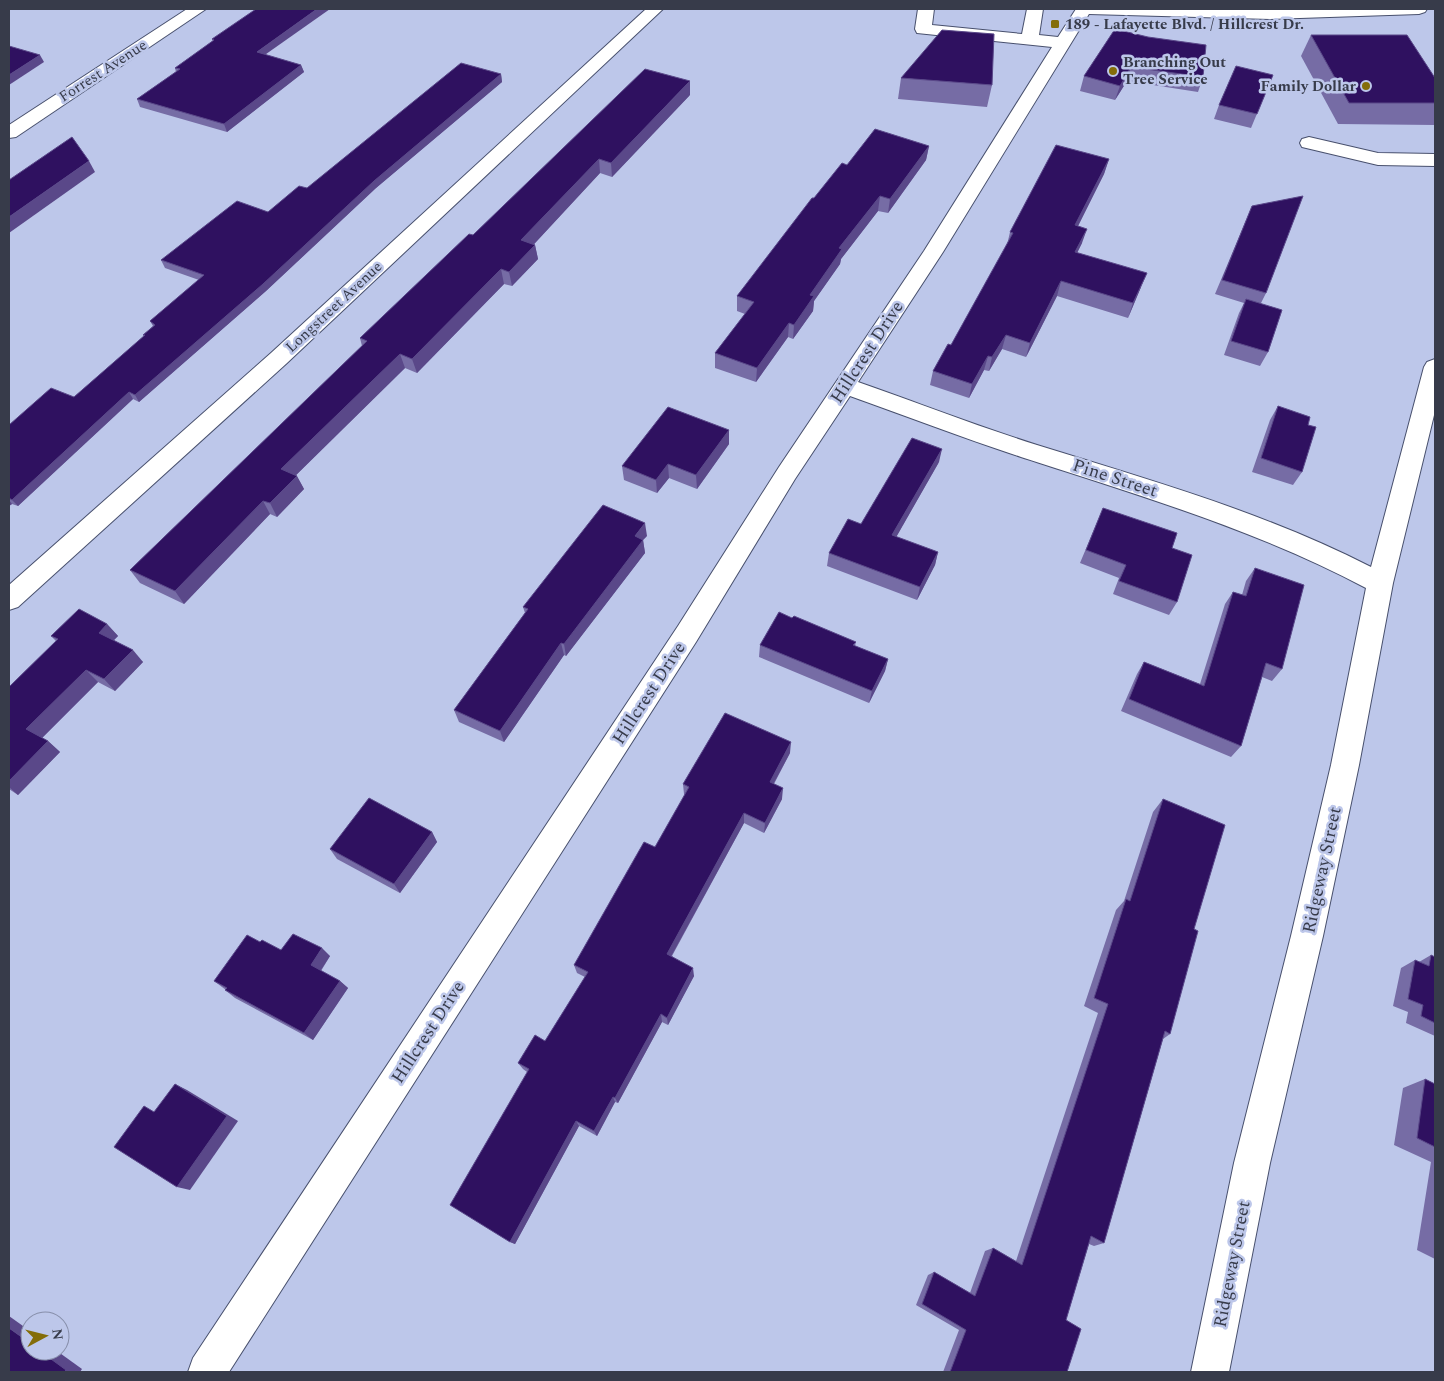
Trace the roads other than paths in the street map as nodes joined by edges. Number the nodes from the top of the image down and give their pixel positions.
1 (198, 9) edge
2 (654, 9) edge
3 (926, 9) edge
4 (1036, 9) edge
5 (1084, 9) edge
6 (1089, 9) edge
7 (1420, 9) edge
8 (1119, 10) edge
9 (1269, 12) edge
10 (1030, 39) junction
11 (1064, 43) junction
12 (9, 133) edge
13 (1309, 143) dead end
14 (1435, 160) edge
15 (1435, 367) edge
16 (845, 386) junction
17 (1380, 582) junction
18 (9, 600) edge
19 (207, 1372) edge
20 (1210, 1372) edge

1 - 12 street, Forrest Avenue
2 - 18 street, Longstreet Avenue
3 - 10 street
4 - 10 street
5 - 11 street, Hillcrest Drive
6 - 8 street
7 - 9 street
8 - 9 street
10 - 11 street
11 - 16 street, Hillcrest Drive
13 - 14 street
15 - 17 street, Ridgeway Street
16 - 17 street, Pine Street
16 - 19 street, Hillcrest Drive
17 - 20 street, Ridgeway Street

